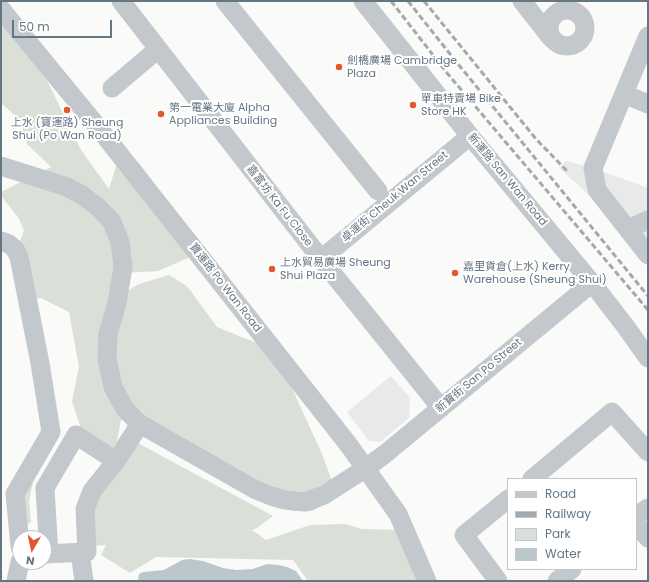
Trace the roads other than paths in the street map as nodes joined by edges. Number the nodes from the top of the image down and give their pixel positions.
1 (120, 1) edge
2 (225, 1) edge
3 (363, 1) edge
4 (522, 1) edge
5 (572, 6) edge
6 (1, 9) edge
7 (648, 36) edge
8 (551, 38) junction
9 (158, 49) junction
10 (112, 88) dead end
11 (624, 94) junction
12 (648, 104) edge
13 (470, 136) junction
14 (1, 166) edge
15 (378, 191) dead end
16 (648, 220) edge
17 (629, 231) junction
18 (1, 241) edge
19 (648, 255) edge
20 (321, 259) junction
21 (592, 283) junction
22 (648, 358) edge
23 (441, 408) junction
24 (140, 424) junction
25 (648, 452) edge
26 (116, 460) junction
27 (366, 468) junction
28 (533, 478) edge
29 (8, 494) edge
30 (507, 500) edge
31 (648, 508) edge
32 (637, 515) edge
33 (637, 525) edge
34 (16, 530) edge
35 (46, 530) edge
36 (648, 538) edge
37 (80, 552) junction
38 (52, 554) edge
39 (18, 570) edge
40 (571, 570) edge
41 (16, 581) edge
42 (84, 581) edge
43 (427, 581) edge
44 (498, 581) edge
45 (557, 581) edge

1 - 9 street, 嘉富坊 Ka Fu Close
2 - 15 street
3 - 13 street, 新運路 San Wan Road
4 - 8 street
5 - 8 street
5 - 8 street
6 - 27 street, 寶運路 Po Wan Road
7 - 11 street
9 - 10 street
9 - 20 street, 嘉富坊 Ka Fu Close
11 - 12 street
11 - 17 street
13 - 20 street, 卓運街 Cheuk Wan Street
13 - 21 street, 新運路 San Wan Road
14 - 24 street, 新寶街 San Po Street
16 - 17 street
17 - 19 street
18 - 29 street
20 - 23 street, 嘉富坊 Ka Fu Close
21 - 22 street, 新運路 San Wan Road
21 - 23 street, 新寶街 San Po Street
23 - 27 street, 新寶街 San Po Street
24 - 26 street
24 - 27 street, 新寶街 San Po Street
25 - 28 street
26 - 35 street
26 - 37 street
27 - 43 street, 寶運路 Po Wan Road
29 - 34 street
30 - 44 street
31 - 32 street
33 - 36 street
37 - 38 street
37 - 42 street
39 - 41 street
40 - 45 street

